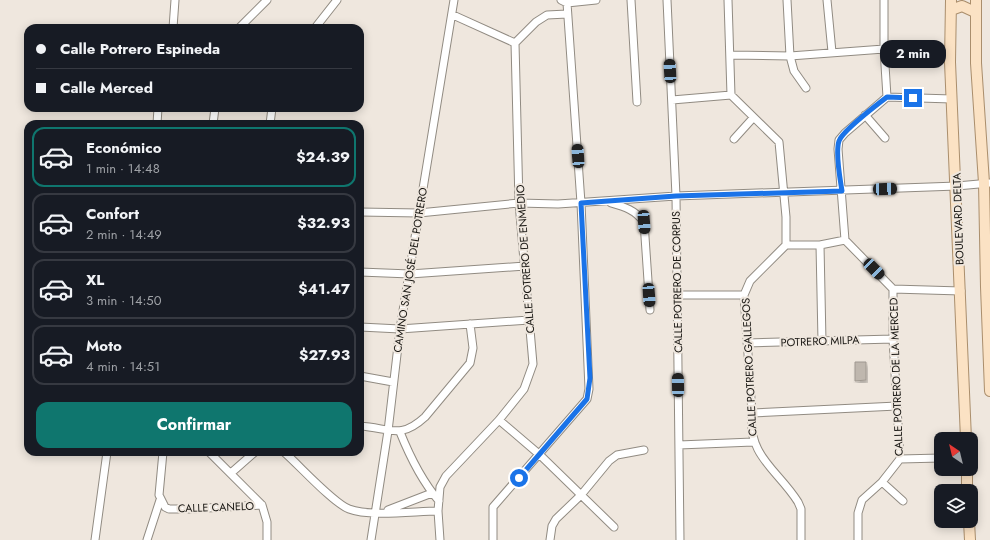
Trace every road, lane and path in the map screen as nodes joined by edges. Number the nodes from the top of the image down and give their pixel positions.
1 (175, 0) edge
2 (267, 0) edge
3 (337, 0) edge
4 (454, 0) edge
5 (596, 0) edge
6 (631, 0) edge
7 (667, 0) edge
8 (728, 0) edge
9 (787, 0) edge
10 (827, 0) edge
11 (884, 0) edge
12 (976, 0) edge
13 (564, 2) edge
14 (951, 5) edge
15 (975, 12) junction
16 (567, 14) junction
17 (453, 15) junction
18 (173, 24) edge
19 (243, 24) edge
20 (318, 24) edge
21 (515, 43) junction
22 (884, 49) junction
23 (832, 52) junction
24 (730, 55) junction
25 (790, 56) junction
26 (806, 88) dead end
27 (731, 95) junction
28 (887, 97) junction
29 (952, 99) junction
30 (672, 100) junction
31 (637, 102) dead end
32 (865, 115) junction
33 (753, 118) junction
34 (885, 138) dead end
35 (734, 139) dead end
36 (987, 183) edge
37 (956, 186) junction
38 (842, 191) junction
39 (784, 194) junction
40 (676, 196) junction
41 (605, 202) junction
42 (519, 203) junction
43 (581, 203) junction
44 (364, 212) edge
45 (419, 213) junction
46 (845, 240) junction
47 (786, 245) junction
48 (820, 245) junction
49 (525, 266) junction
50 (364, 272) edge
51 (410, 274) junction
52 (988, 287) edge
53 (893, 288) junction
54 (961, 291) junction
55 (677, 294) junction
56 (744, 295) junction
57 (650, 310) dead end
58 (529, 320) junction
59 (470, 324) junction
60 (364, 327) edge
61 (400, 329) junction
62 (894, 339) junction
63 (822, 342) junction
64 (747, 343) junction
65 (364, 377) edge
66 (393, 382) junction
67 (990, 391) edge
68 (896, 406) junction
69 (752, 413) junction
70 (499, 420) junction
71 (364, 427) edge
72 (388, 430) junction
73 (400, 432) junction
74 (966, 432) edge
75 (753, 442) junction
76 (679, 445) junction
77 (644, 450) dead end
78 (540, 455) junction
79 (106, 456) edge
80 (164, 456) edge
81 (213, 456) edge
82 (250, 456) edge
83 (288, 456) edge
84 (934, 458) edge
85 (900, 459) junction
86 (231, 473) junction
87 (882, 482) junction
88 (432, 493) junction
89 (581, 495) junction
90 (160, 500) junction
91 (438, 500) junction
92 (903, 501) dead end
93 (262, 505) junction
94 (438, 511) junction
95 (378, 512) junction
96 (614, 527) dead end
97 (969, 528) edge
98 (95, 540) edge
99 (147, 540) edge
100 (267, 540) edge
101 (371, 540) edge
102 (440, 540) edge
103 (493, 540) edge
104 (550, 540) edge
105 (680, 540) edge
106 (801, 540) edge
107 (858, 540) edge
108 (970, 540) edge

1 - 18 street
2 - 19 street
3 - 20 street
4 - 17 street, CAMINO SAN JOSÉ DEL POTRERO
5 - 13 street
6 - 31 street
7 - 30 street, CALLE POTRERO DE CORPUS
8 - 24 street
9 - 25 street
10 - 23 street
11 - 22 street
12 - 15 main road
13 - 16 street
14 - 15 main road
14 - 29 main road, BOULEVARD DELTA
15 - 36 main road
16 - 21 street
16 - 43 street
17 - 21 street
17 - 45 street, CAMINO SAN JOSÉ DEL POTRERO
21 - 42 street, CALLE POTRERO DE ENMEDIO
22 - 23 street
22 - 28 street
23 - 25 street
24 - 25 street
24 - 27 street
25 - 26 street
27 - 30 street
27 - 33 street
28 - 29 street
28 - 32 street
29 - 37 main road, BOULEVARD DELTA
30 - 40 street, CALLE POTRERO DE CORPUS
32 - 34 street
32 - 38 street
33 - 35 street
33 - 39 street
36 - 37 street
36 - 52 main road
37 - 38 street
37 - 54 main road, BOULEVARD DELTA
38 - 39 street
38 - 46 street
39 - 40 street
39 - 47 street
40 - 41 street
40 - 55 street, CALLE POTRERO DE CORPUS
41 - 43 street
41 - 57 street
42 - 43 street
42 - 45 street
42 - 49 street, CALLE POTRERO DE ENMEDIO
43 - 78 street
44 - 45 street
45 - 51 street, CAMINO SAN JOSÉ DEL POTRERO
46 - 48 street
46 - 53 street, CALLE POTRERO DE LA MERCED
47 - 48 street
47 - 56 street, CALLE POTRERO GALLEGOS
48 - 63 street
49 - 51 street
49 - 58 street, CALLE POTRERO DE ENMEDIO
50 - 51 street
51 - 61 street, CAMINO SAN JOSÉ DEL POTRERO
52 - 67 main road
53 - 54 street
53 - 62 street, CALLE POTRERO DE LA MERCED
54 - 74 main road, BOULEVARD DELTA
55 - 56 street
55 - 76 street, CALLE POTRERO DE CORPUS
56 - 64 street, CALLE POTRERO GALLEGOS
58 - 59 street
58 - 70 street, CALLE POTRERO DE ENMEDIO
59 - 61 street
59 - 73 street
60 - 61 street
61 - 66 street, CAMINO SAN JOSÉ DEL POTRERO
62 - 63 street, POTRERO MILPA
62 - 68 street, CALLE POTRERO DE LA MERCED
63 - 64 street, POTRERO MILPA
64 - 69 street, CALLE POTRERO GALLEGOS
65 - 66 street
66 - 72 street, CAMINO SAN JOSÉ DEL POTRERO
68 - 69 street
68 - 85 street, CALLE POTRERO DE LA MERCED
69 - 75 street, CALLE POTRERO GALLEGOS
70 - 78 street
70 - 91 street, CALLE POTRERO DE ENMEDIO
71 - 72 street
72 - 73 street
72 - 95 street, CAMINO SAN JOSÉ DEL POTRERO
73 - 88 street
75 - 76 street
75 - 106 street, CALLE POTRERO GALLEGOS
76 - 105 street, CALLE POTRERO DE CORPUS
77 - 89 street
78 - 89 street
78 - 103 street
79 - 98 street
80 - 90 street
81 - 86 street, CALLE CANELO
82 - 86 street
83 - 95 street
84 - 85 street
85 - 87 street, CALLE POTRERO DE LA MERCED
86 - 93 street, CALLE CANELO
87 - 92 street
87 - 107 street, CALLE POTRERO DE LA MERCED
88 - 91 street
88 - 95 street
89 - 96 street
89 - 104 street
90 - 93 street, CALLE CANELO
90 - 99 street
91 - 94 street, CALLE POTRERO DE ENMEDIO
93 - 100 street, CALLE CANELO
94 - 95 street
94 - 102 street, CALLE POTRERO DE ENMEDIO
95 - 101 street, CAMINO SAN JOSÉ DEL POTRERO
97 - 108 main road

